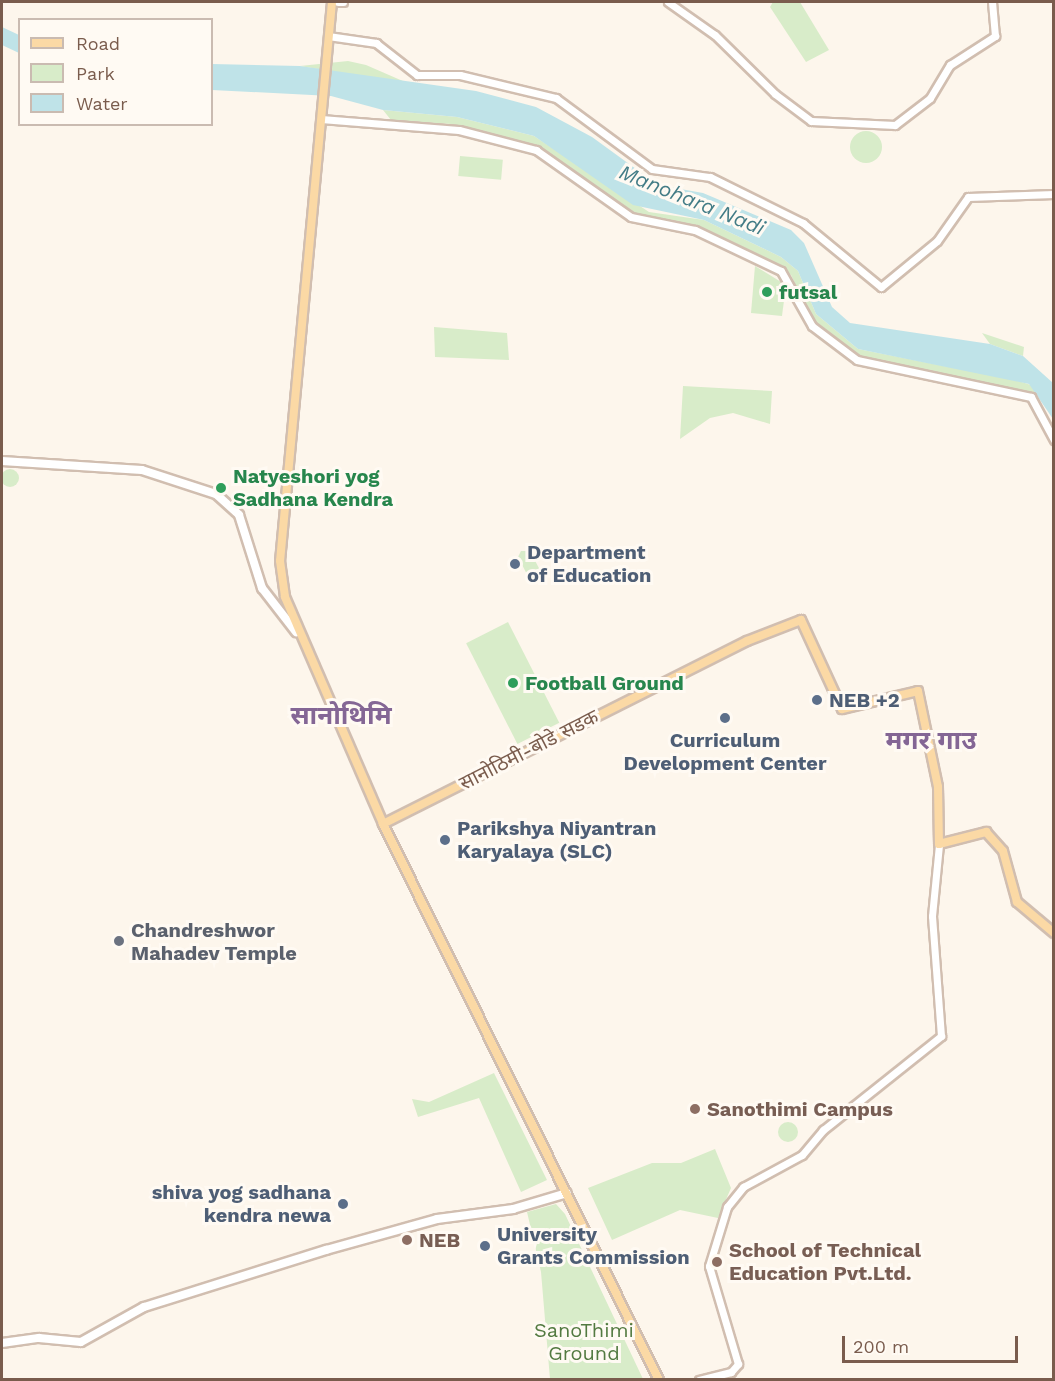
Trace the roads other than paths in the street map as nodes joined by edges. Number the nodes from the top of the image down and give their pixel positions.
1 (332, 2) edge
2 (338, 2) edge
3 (343, 2) edge
4 (668, 2) edge
5 (992, 2) edge
6 (328, 36) junction
7 (321, 119) junction
8 (1053, 194) edge
9 (1053, 440) edge
10 (2, 461) edge
11 (296, 632) junction
12 (383, 824) junction
13 (939, 844) junction
14 (1053, 933) edge
15 (567, 1193) junction
16 (2, 1343) edge
17 (658, 1380) edge
18 (699, 1380) edge

1 - 6 main road
2 - 3 street
4 - 5 street
6 - 7 main road
6 - 8 street
7 - 9 street
7 - 11 main road
10 - 11 main road
11 - 12 main road
12 - 13 main road, सानोठिमी-बोडे सडक
12 - 15 main road
13 - 14 main road
13 - 18 street
15 - 16 main road
15 - 17 main road

